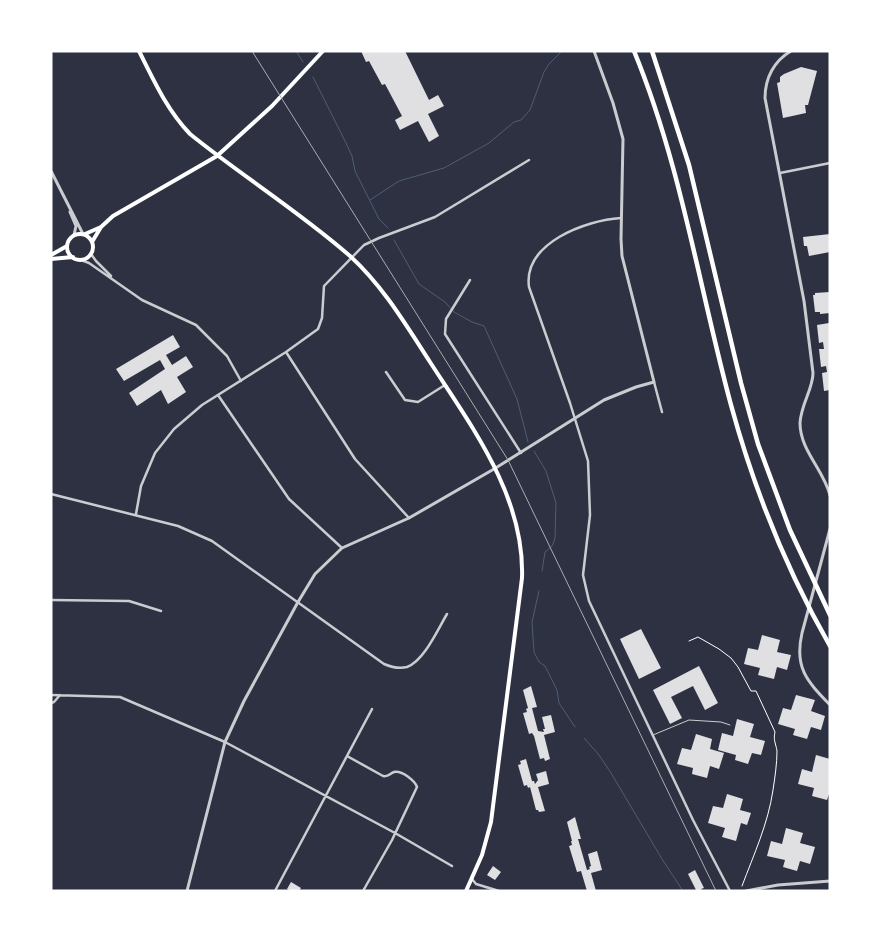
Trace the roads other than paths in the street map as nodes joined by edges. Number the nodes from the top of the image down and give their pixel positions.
1 (139, 51) edge
2 (323, 51) edge
3 (594, 51) edge
4 (634, 51) edge
5 (652, 51) edge
6 (792, 51) edge
7 (217, 156) junction
8 (529, 160) dead end
9 (830, 163) edge
10 (51, 171) edge
11 (780, 173) junction
12 (68, 204) junction
13 (621, 218) junction
14 (101, 227) junction
15 (84, 234) junction
16 (74, 236) junction
17 (92, 242) junction
18 (67, 246) junction
19 (91, 254) junction
20 (51, 257) edge
21 (73, 257) junction
22 (351, 258) junction
23 (80, 260) junction
24 (470, 280) dead end
25 (117, 283) junction
26 (286, 352) junction
27 (386, 372) dead end
28 (241, 381) junction
29 (654, 382) junction
30 (444, 385) junction
31 (218, 395) junction
32 (662, 412) dead end
33 (575, 418) junction
34 (521, 453) junction
35 (494, 468) junction
36 (51, 494) edge
37 (830, 495) edge
38 (136, 514) junction
39 (409, 518) junction
40 (830, 529) edge
41 (342, 548) junction
42 (51, 600) edge
43 (298, 602) junction
44 (161, 611) dead end
45 (447, 614) dead end
46 (830, 615) edge
47 (830, 646) edge
48 (51, 695) edge
49 (60, 695) junction
50 (51, 703) edge
51 (830, 705) edge
52 (372, 709) dead end
53 (730, 725) dead end
54 (652, 735) junction
55 (225, 742) junction
56 (347, 756) junction
57 (326, 796) junction
58 (395, 833) junction
59 (452, 866) dead end
60 (472, 879) junction
61 (830, 881) edge
62 (187, 891) edge
63 (276, 891) edge
64 (363, 891) edge
65 (466, 891) edge
66 (499, 891) edge
67 (730, 891) edge
68 (746, 891) edge

1 - 7 main road
2 - 7 main road
3 - 13 street
4 - 47 highway
5 - 46 highway
6 - 11 street
7 - 14 main road
7 - 22 main road
8 - 22 street
9 - 11 street
10 - 12 street
11 - 37 street
12 - 15 street
12 - 16 street
13 - 29 street
13 - 33 street
14 - 15 main road
14 - 17 main road
15 - 16 main road
15 - 17 main road
16 - 18 main road
17 - 19 main road
18 - 20 main road
18 - 21 main road
19 - 23 main road
19 - 25 street
20 - 21 main road
21 - 23 main road
22 - 26 street
22 - 30 main road
23 - 25 street
24 - 34 street
25 - 28 street
26 - 28 street
26 - 39 street
27 - 30 street
28 - 31 street
29 - 32 street
29 - 33 street
30 - 35 main road
31 - 38 street
31 - 41 street
33 - 34 street
33 - 54 street
34 - 35 street
35 - 39 street
35 - 60 main road
36 - 38 street
38 - 43 street
39 - 41 street
40 - 51 street
41 - 43 street
42 - 44 street
43 - 45 street
43 - 55 street
48 - 49 street
49 - 50 street
49 - 55 street
52 - 56 street
53 - 54 lane
54 - 67 street
55 - 57 street
55 - 62 street
56 - 57 street
56 - 58 street
57 - 58 street
57 - 63 street
58 - 59 street
58 - 64 street
60 - 65 main road
60 - 66 street
61 - 68 street

